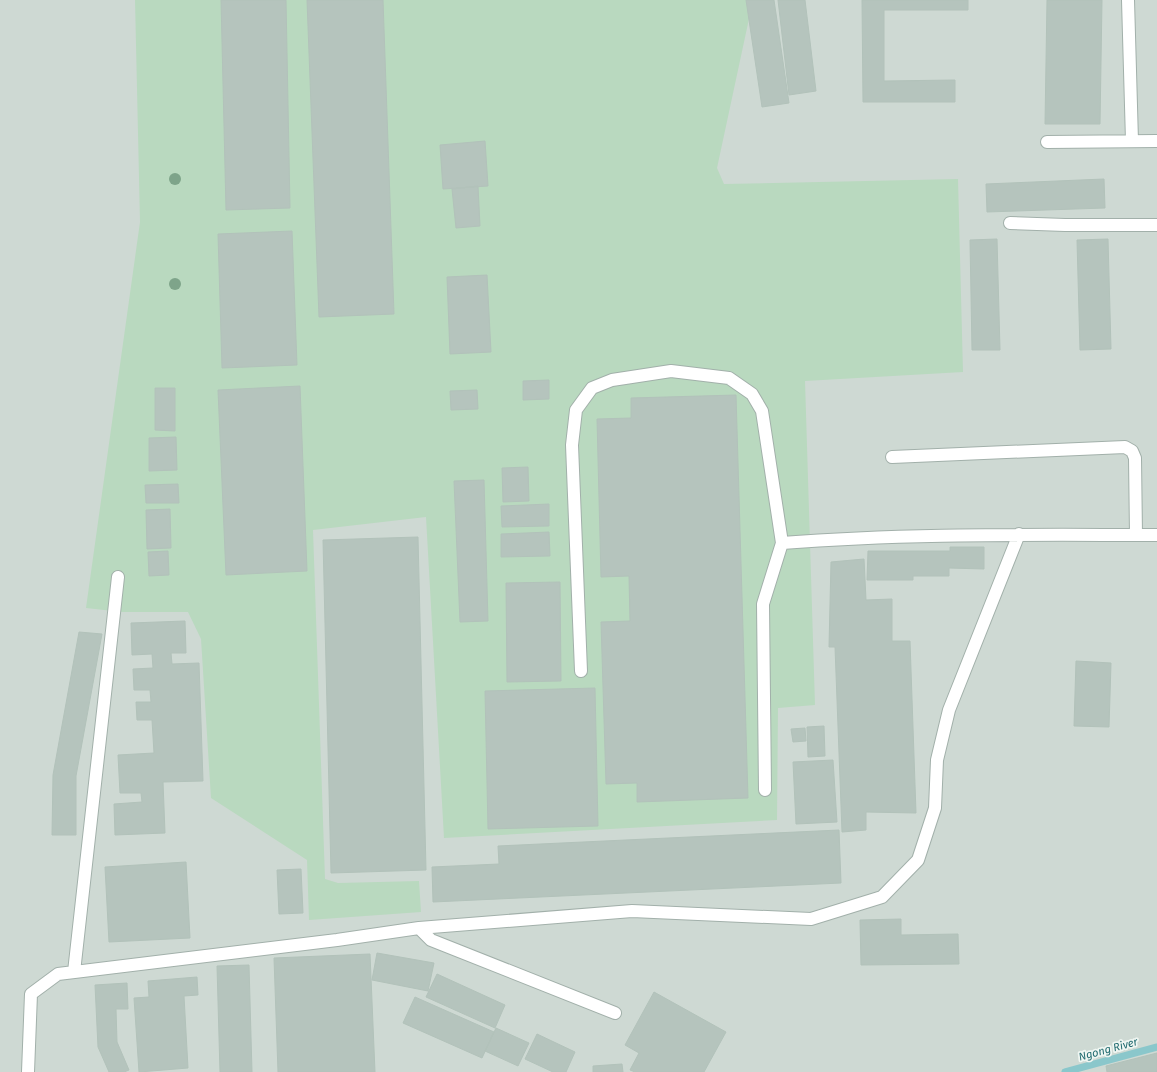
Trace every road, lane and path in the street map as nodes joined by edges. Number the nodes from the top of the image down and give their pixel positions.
1 (1128, 0) edge
2 (1132, 141) junction
3 (1157, 141) edge
4 (1047, 142) dead end
5 (1010, 223) dead end
6 (1157, 225) edge
7 (892, 457) dead end
8 (1019, 534) junction
9 (1136, 535) junction
10 (1157, 535) edge
11 (782, 543) junction
12 (118, 577) dead end
13 (581, 671) dead end
14 (765, 790) dead end
15 (419, 928) junction
16 (74, 972) junction
17 (615, 1013) dead end
18 (28, 1072) edge

1 - 2 lane
2 - 3 lane
2 - 4 lane
5 - 6 lane
7 - 9 lane
8 - 9 lane
8 - 11 lane
8 - 15 lane
9 - 10 lane
11 - 13 lane
11 - 14 lane
12 - 16 lane
15 - 16 lane
15 - 17 lane
16 - 18 lane

